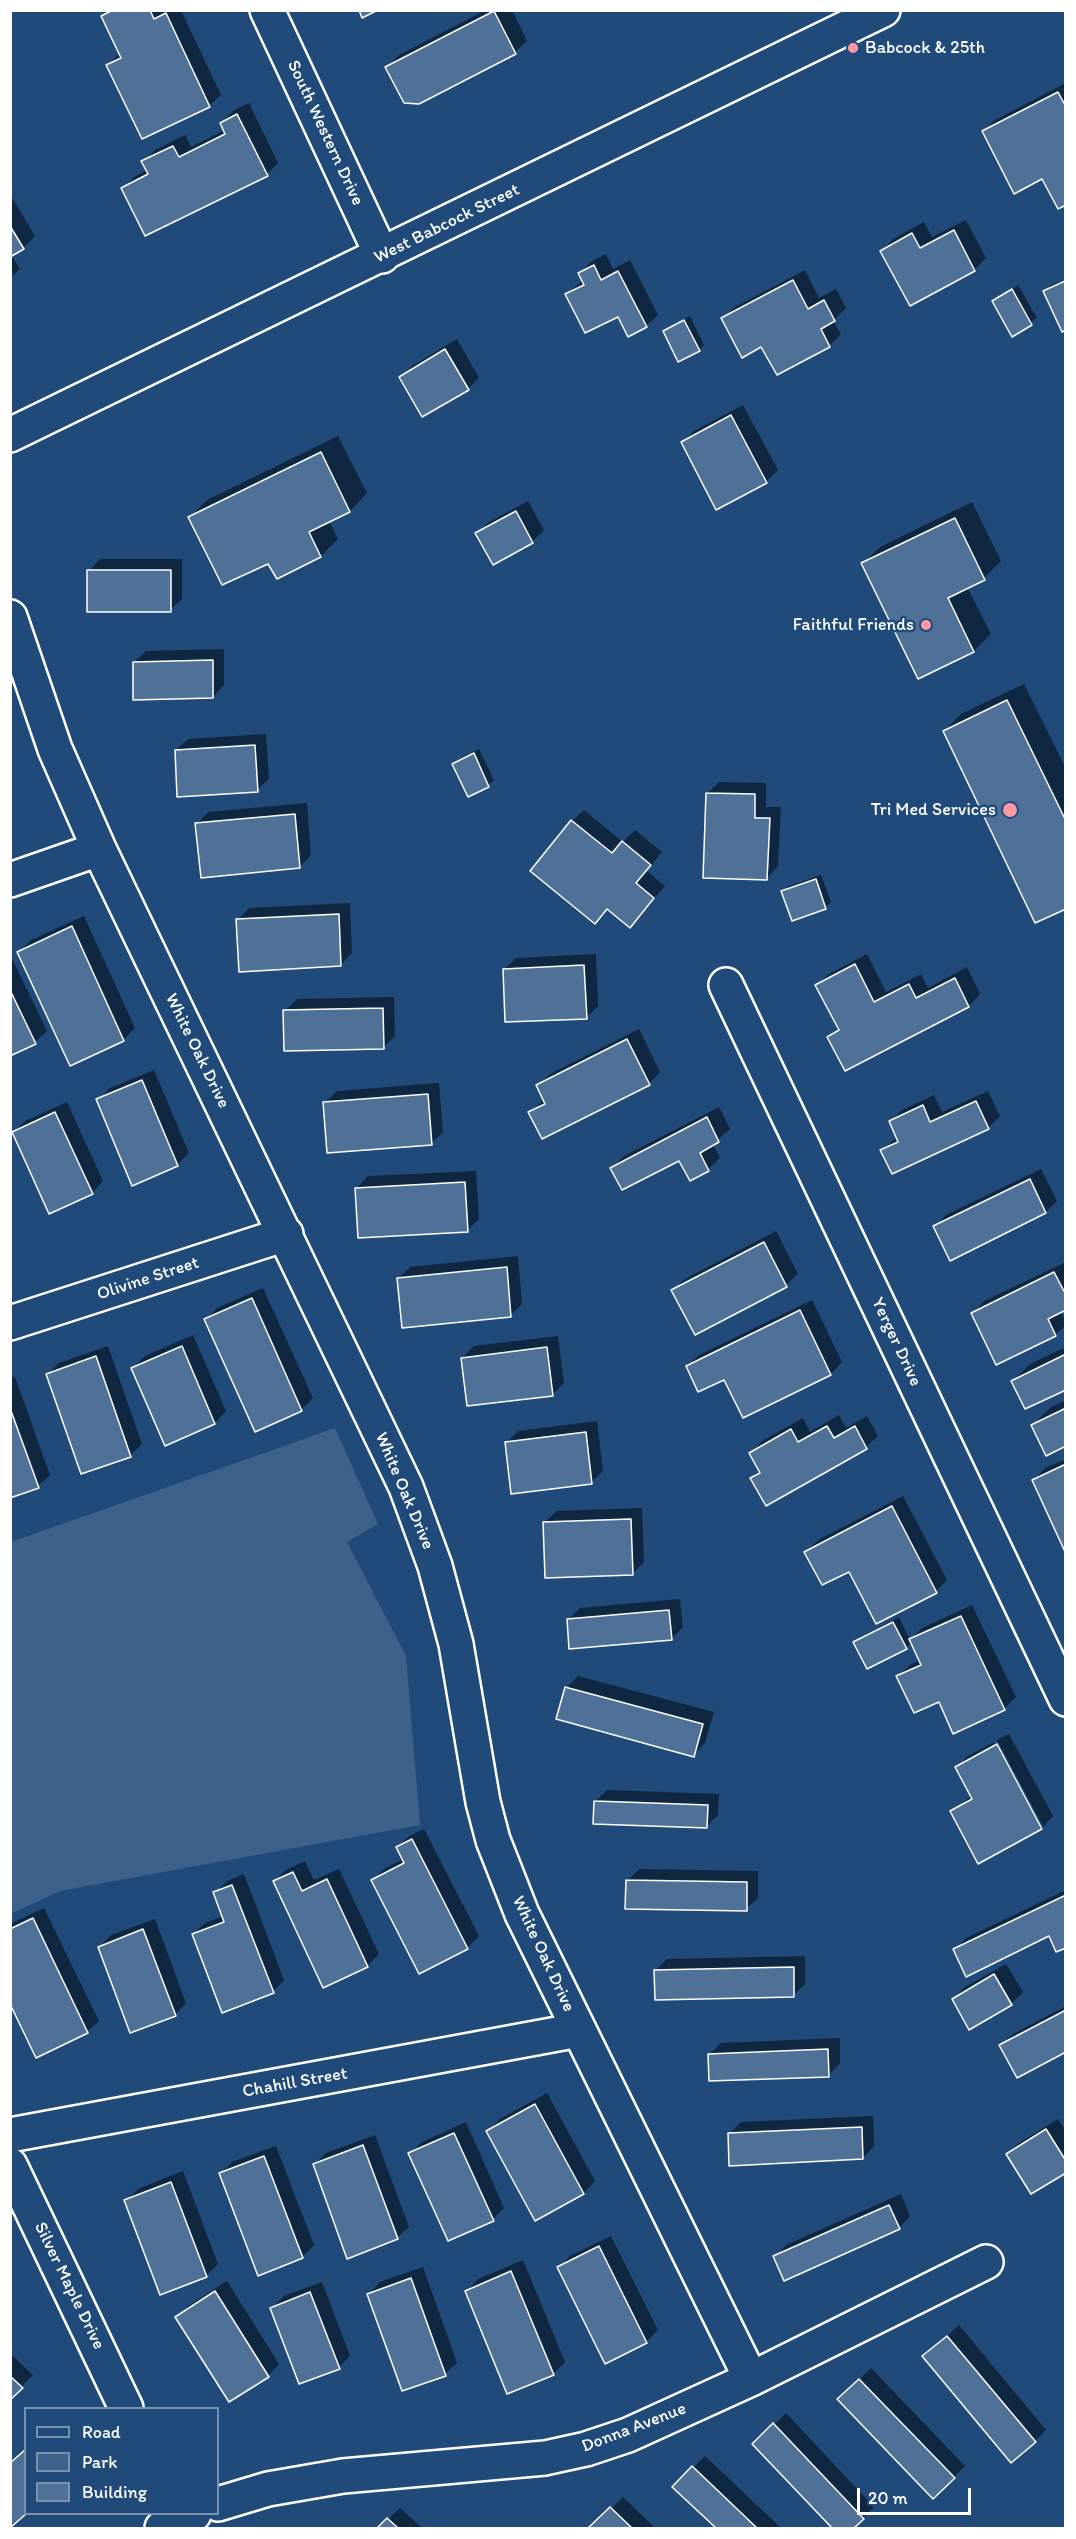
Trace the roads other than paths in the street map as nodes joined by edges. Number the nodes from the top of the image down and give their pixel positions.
1 (267, 10) edge
2 (874, 13) edge
3 (382, 256) junction
4 (10, 435) edge
5 (10, 617) edge
6 (99, 849) junction
7 (10, 879) edge
8 (726, 986) dead end
9 (286, 1234) junction
10 (10, 1323) edge
11 (1065, 1699) edge
12 (579, 2030) junction
13 (10, 2135) edge
14 (10, 2165) edge
15 (986, 2262) dead end
16 (751, 2379) junction
17 (125, 2407) edge
18 (219, 2504) edge

1 - 3 street, South Western Drive
2 - 3 street, West Babcock Street
3 - 4 street, West Babcock Street
5 - 6 street, White Oak Drive
6 - 7 street
6 - 9 street, White Oak Drive
8 - 11 street, Yerger Drive
9 - 10 street, Olivine Street
9 - 12 street, White Oak Drive
12 - 13 street, Chahill Street
12 - 16 street, White Oak Drive
14 - 17 street, Silver Maple Drive
15 - 16 street, Donna Avenue
16 - 18 street, Donna Avenue

